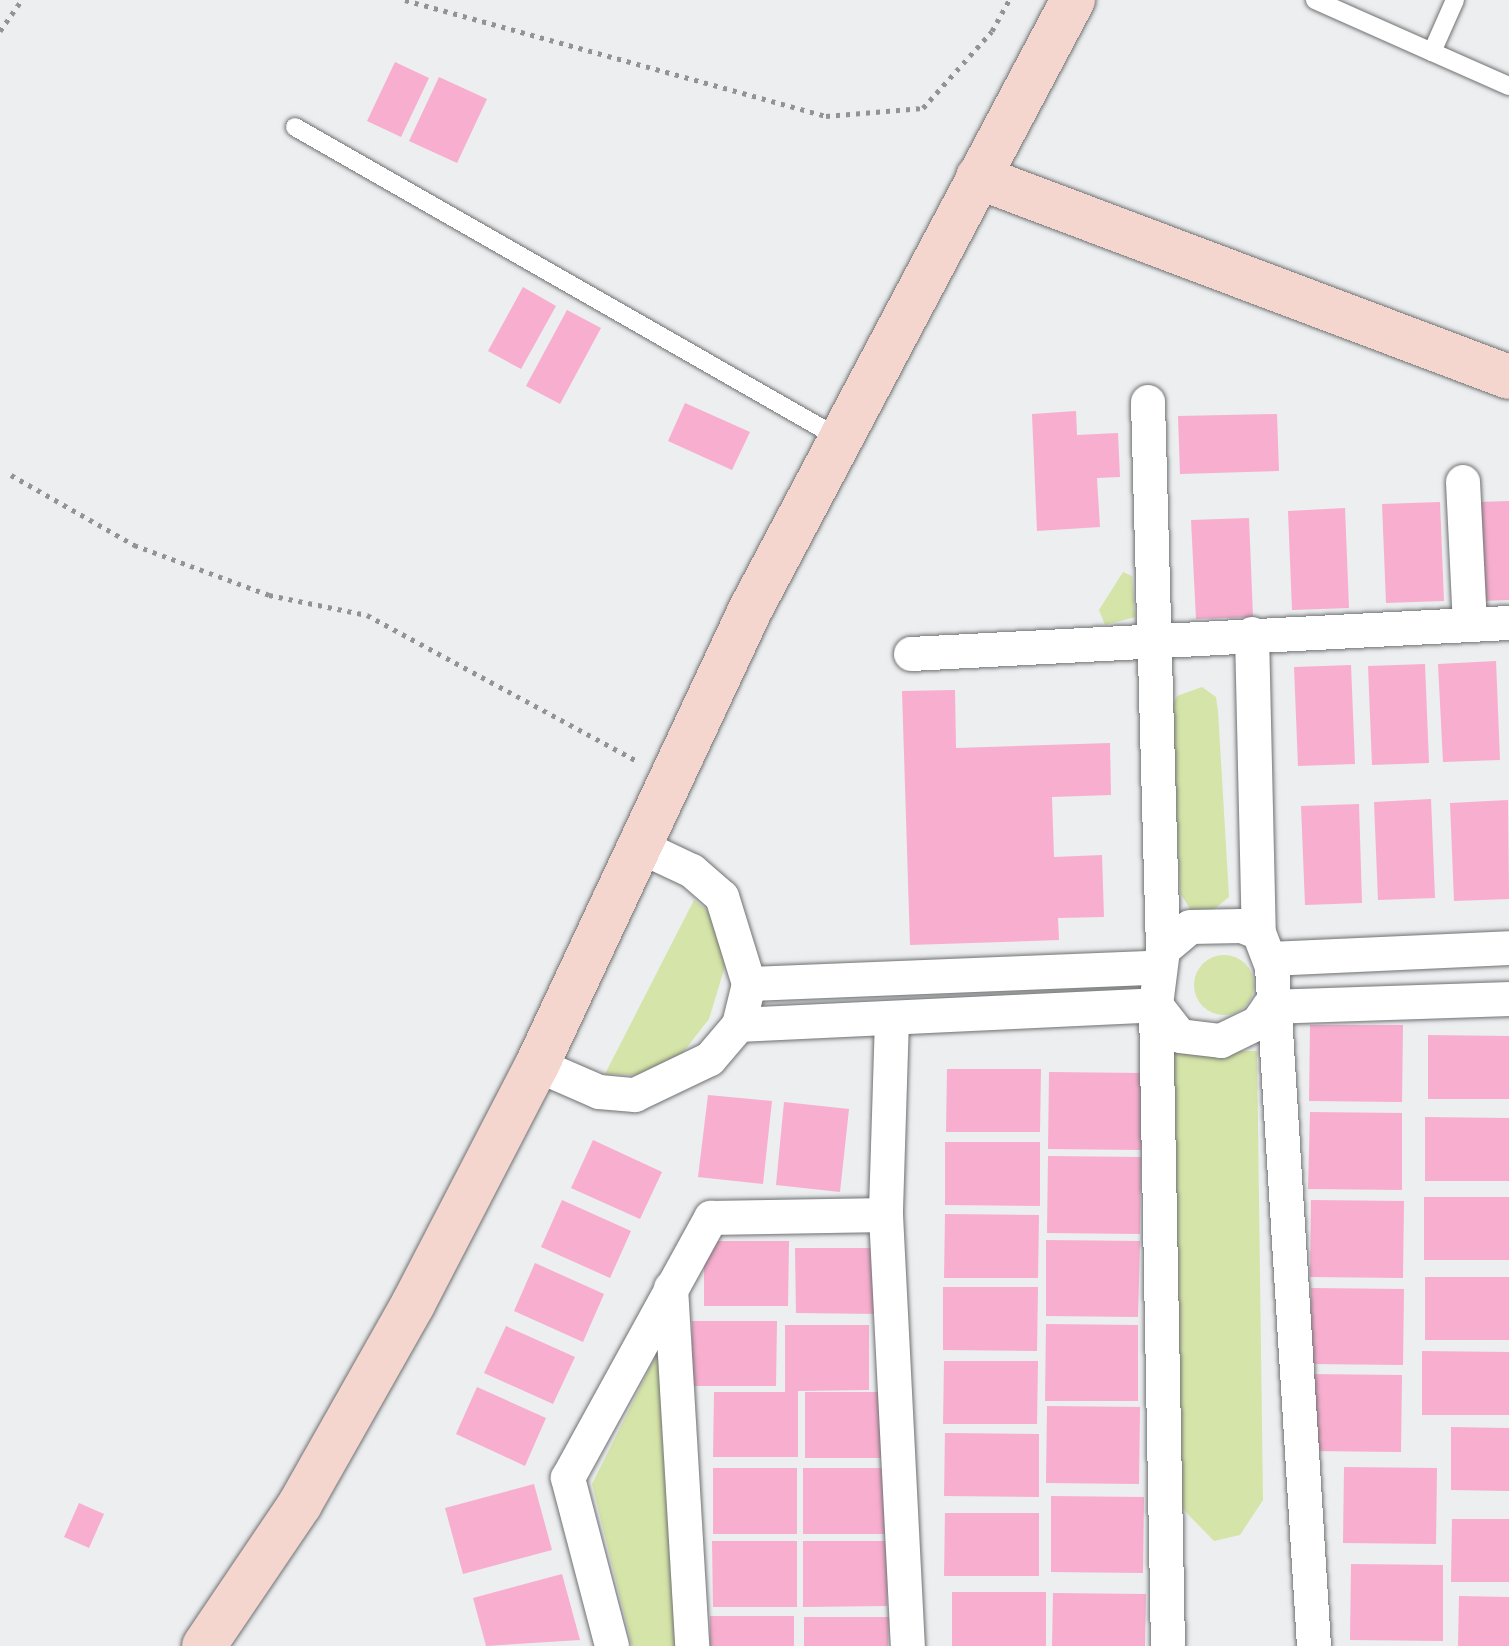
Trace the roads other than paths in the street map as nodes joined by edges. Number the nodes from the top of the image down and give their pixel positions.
1 (1073, 0) edge
2 (1315, 0) edge
3 (1455, 0) edge
4 (1432, 52) junction
5 (1509, 86) edge
6 (295, 127) dead end
7 (978, 177) junction
8 (1509, 377) edge
9 (1148, 402) dead end
10 (839, 438) junction
11 (1463, 482) dead end
12 (1509, 623) edge
13 (1470, 624) junction
14 (1252, 634) junction
15 (1152, 639) junction
16 (911, 654) dead end
17 (639, 846) junction
18 (1264, 946) junction
19 (1509, 948) edge
20 (1159, 959) junction
21 (749, 984) junction
22 (1509, 999) edge
23 (1156, 1005) junction
24 (1269, 1007) junction
25 (892, 1019) junction
26 (739, 1025) junction
27 (537, 1065) junction
28 (886, 1215) junction
29 (671, 1288) junction
30 (204, 1646) edge
31 (612, 1646) edge
32 (692, 1646) edge
33 (908, 1646) edge
34 (1168, 1646) edge
35 (1314, 1646) edge

1 - 7 main road
2 - 4 lane
3 - 4 lane
4 - 5 lane
6 - 10 lane
7 - 8 main road
7 - 10 main road
9 - 15 street
10 - 17 main road
11 - 13 street
12 - 13 street
13 - 14 street
14 - 15 street
14 - 18 street
15 - 16 street
15 - 20 street
17 - 21 street
17 - 27 main road
18 - 19 street
18 - 20 street
18 - 24 street
20 - 21 street
20 - 23 street
21 - 26 street
22 - 24 street
23 - 24 street
23 - 25 street
23 - 34 street
24 - 35 street
25 - 26 street
25 - 28 street
26 - 27 street
27 - 30 main road
28 - 29 street
28 - 33 street
29 - 31 street
29 - 32 street

